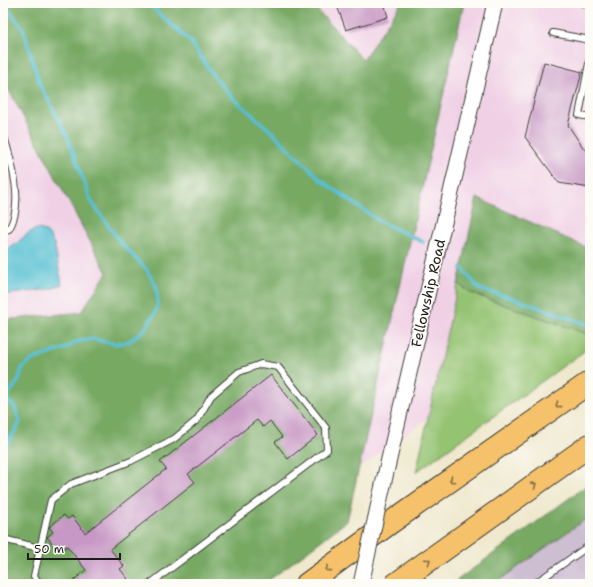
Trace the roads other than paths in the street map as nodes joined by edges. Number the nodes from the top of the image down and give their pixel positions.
1 (495, 3) edge
2 (583, 3) edge
3 (590, 5) edge
4 (553, 33) dead end
5 (590, 40) edge
6 (590, 58) edge
7 (588, 80) edge
8 (590, 117) edge
9 (3, 133) edge
10 (3, 231) edge
11 (590, 382) edge
12 (590, 445) edge
13 (3, 539) edge
14 (590, 545) edge
15 (39, 548) junction
16 (40, 584) edge
17 (150, 584) edge
18 (307, 584) edge
19 (361, 584) edge
20 (396, 584) edge
21 (534, 584) edge

1 - 19 street, Fellowship Road, bridge
2 - 3 lane
4 - 5 lane
6 - 7 lane
7 - 8 lane
9 - 10 lane
11 -> 18 highway
20 -> 12 highway
13 - 15 lane
14 - 21 lane
15 - 16 lane
15 - 17 lane

